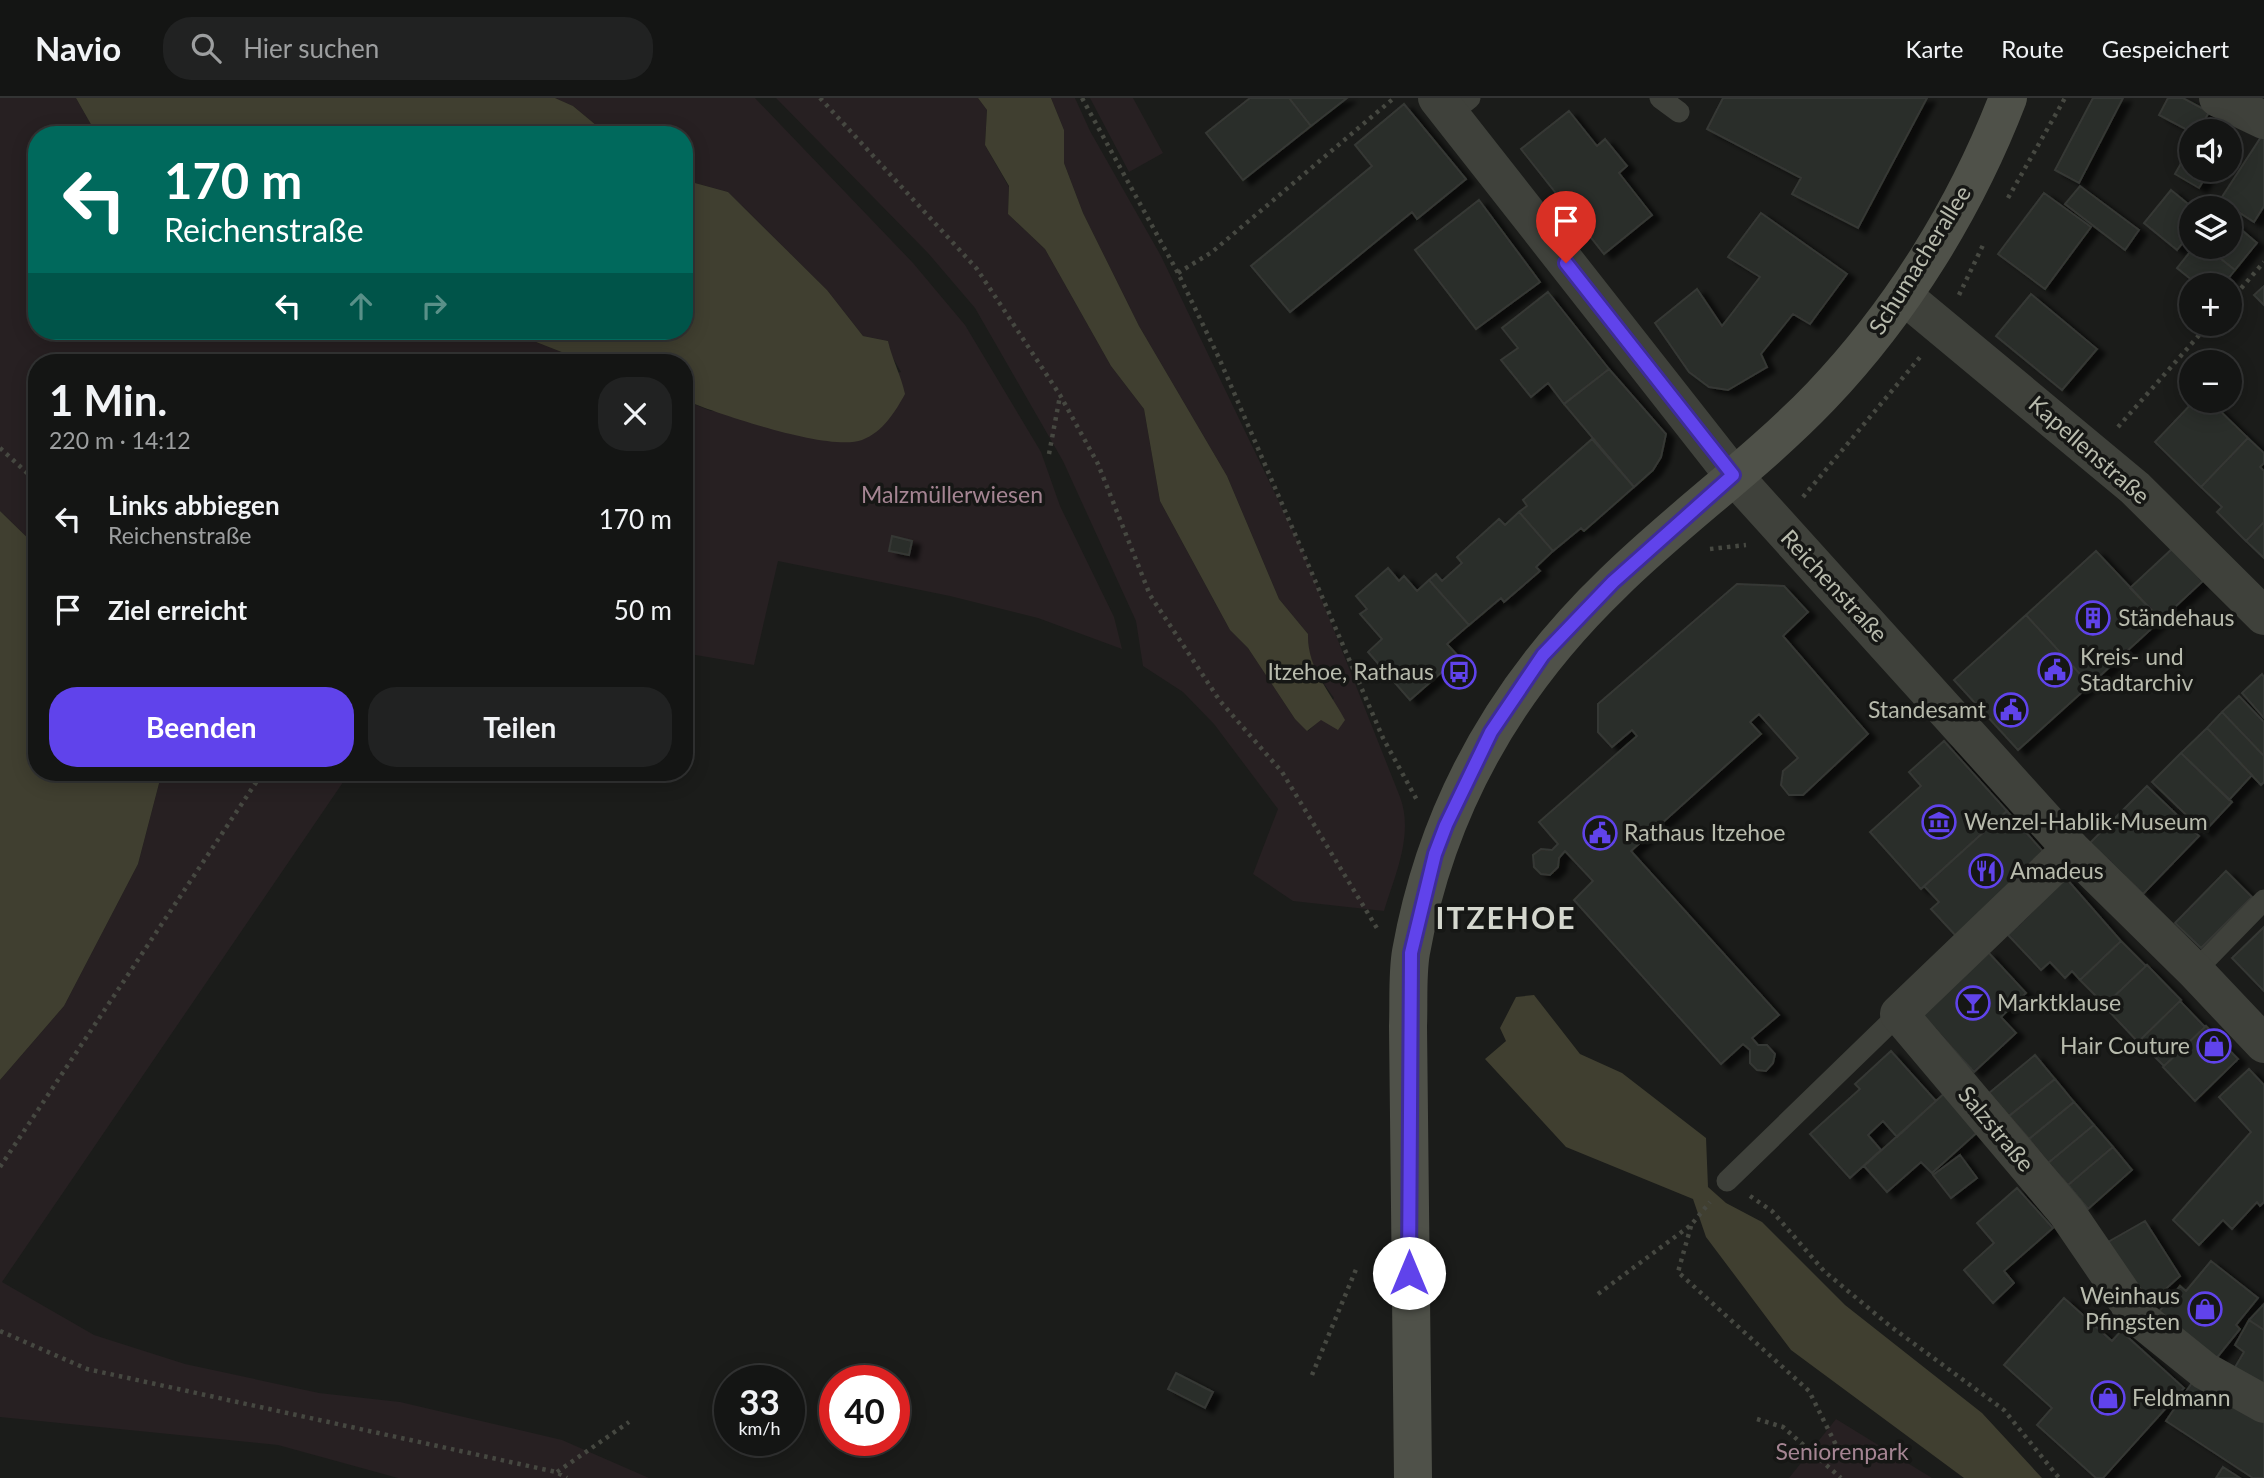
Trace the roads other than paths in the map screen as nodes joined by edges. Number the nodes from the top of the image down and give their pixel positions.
1 (1660, 98) edge
2 (2008, 98) edge
3 (2218, 98) edge
4 (1452, 103) edge
5 (1679, 112) dead end
6 (2264, 120) edge
7 (1903, 296) junction
8 (1733, 475) junction
9 (2264, 616) edge
10 (2071, 849) junction
11 (2264, 900) edge
12 (2195, 971) junction
13 (1899, 1014) junction
14 (2264, 1044) edge
15 (1727, 1181) road end
16 (2264, 1404) edge
17 (1413, 1478) edge

1 - 5 lane
2 - 7 street, Schumacherallee
3 - 6 street
4 - 8 street, Reichenstraße
7 - 8 street, Schumacherallee
7 - 9 street, Kapellenstraße
8 - 10 street, Reichenstraße
8 - 17 street, Schumacherallee
10 - 12 street, Reichenstraße
10 - 13 street
11 - 12 lane
12 - 14 street, Reichenstraße
13 - 15 lane
13 - 16 street, Salzstraße

